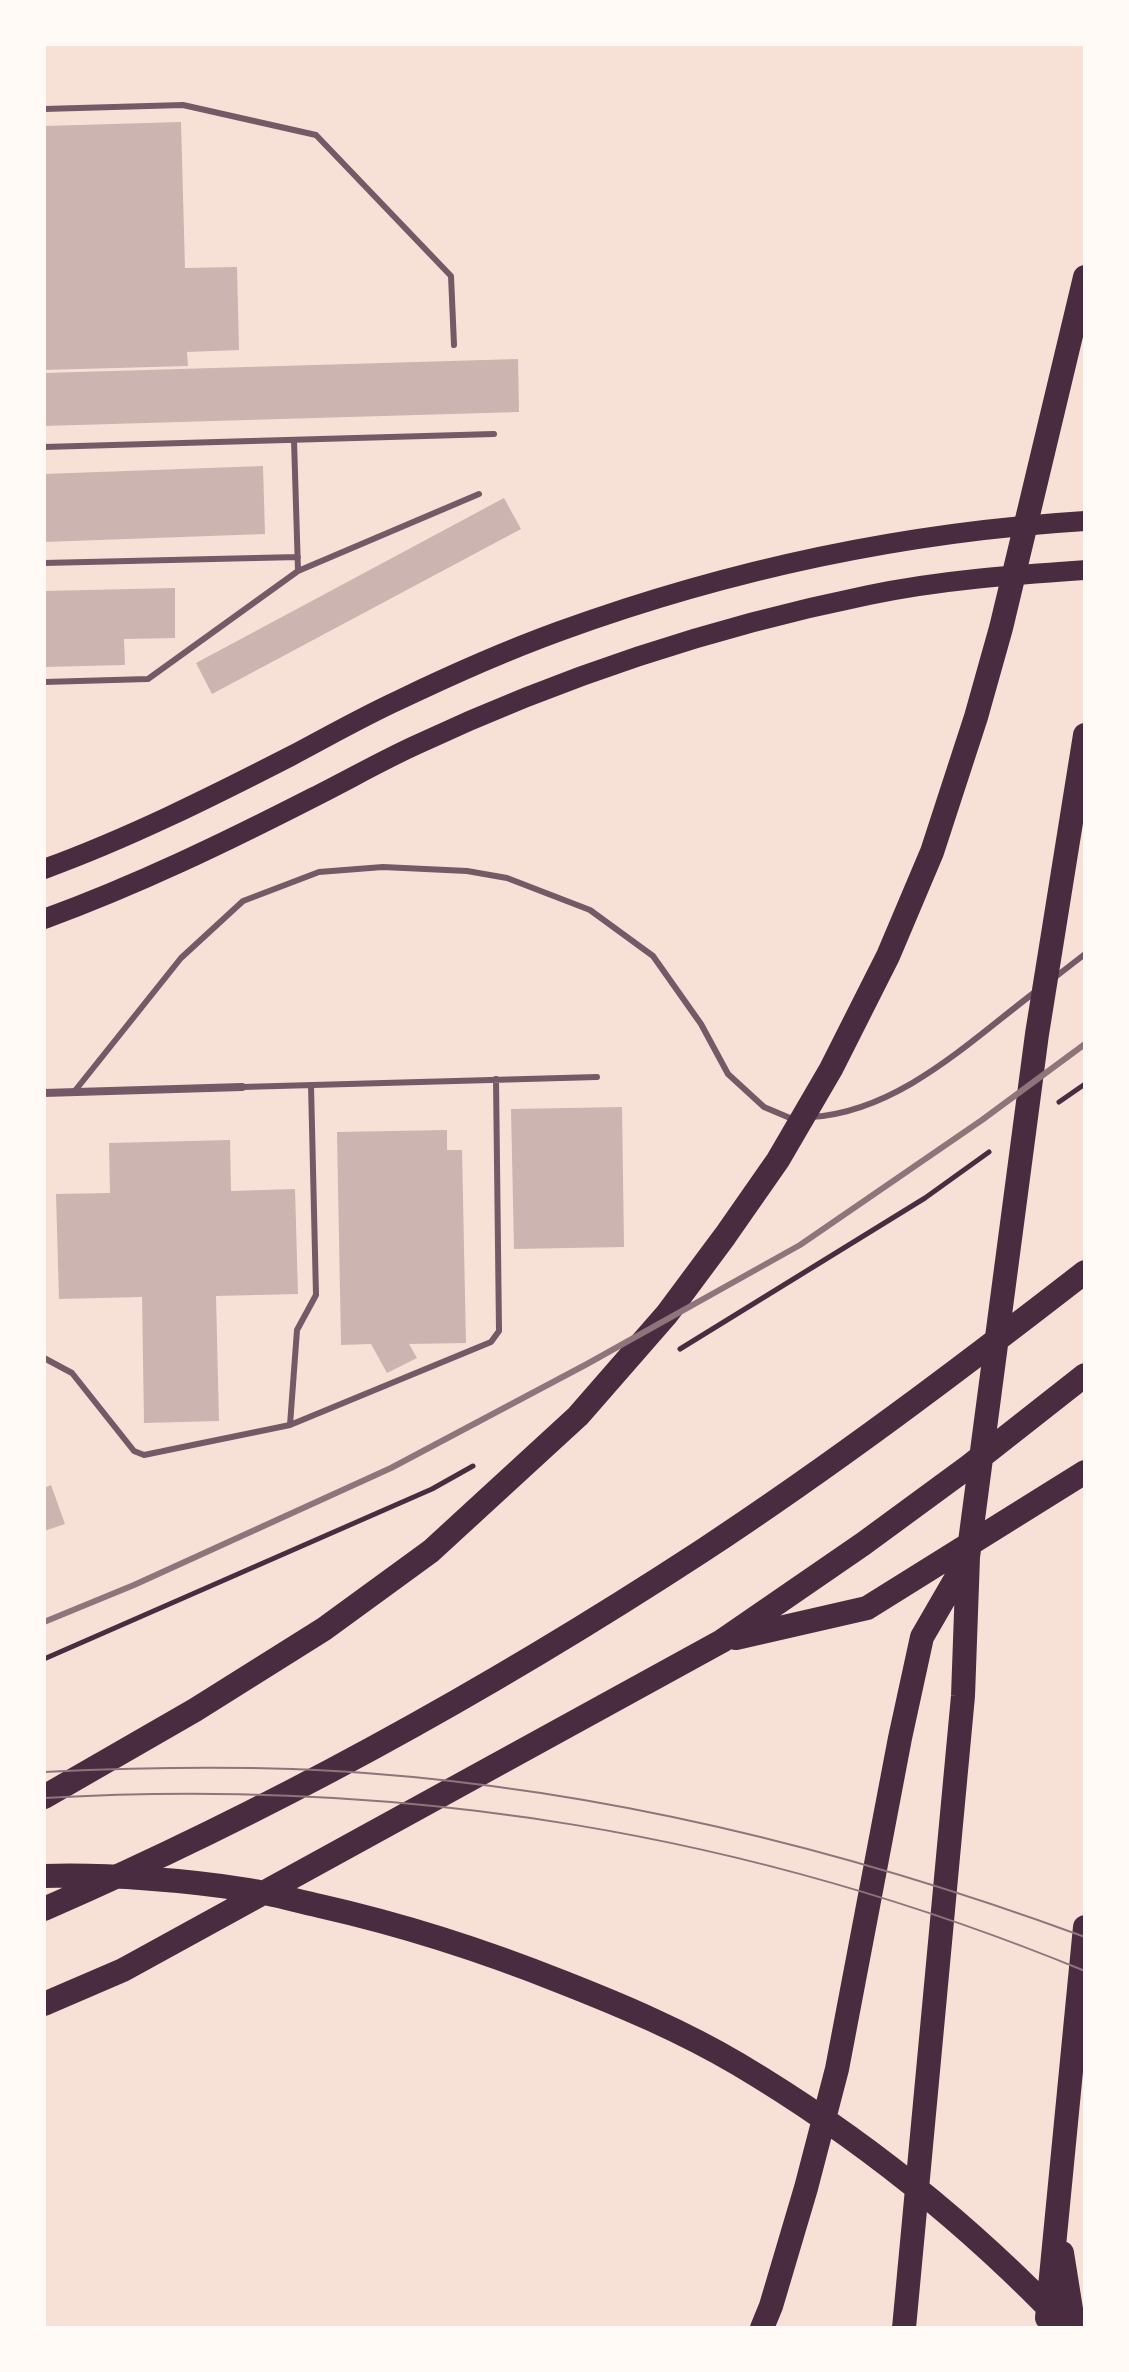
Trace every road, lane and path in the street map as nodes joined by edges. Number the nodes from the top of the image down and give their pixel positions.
1 (44, 109) edge
2 (1085, 277) edge
3 (454, 345) dead end
4 (494, 434) dead end
5 (294, 440) junction
6 (44, 447) edge
7 (479, 494) dead end
8 (1085, 521) edge
9 (298, 557) junction
10 (44, 563) edge
11 (1085, 570) edge
12 (298, 571) junction
13 (44, 682) edge
14 (1085, 735) edge
15 (44, 869) edge
16 (44, 919) edge
17 (1085, 954) edge
18 (597, 1077) dead end
19 (496, 1079) junction
20 (311, 1085) junction
21 (242, 1087) joint
22 (74, 1092) junction
23 (44, 1093) edge
24 (1085, 1272) edge
25 (44, 1358) edge
26 (1085, 1375) edge
27 (290, 1425) junction
28 (1085, 1472) edge
29 (968, 1557) junction
30 (722, 1641) junction
31 (44, 1797) edge
32 (44, 1876) edge
33 (44, 1909) edge
34 (1085, 1927) edge
35 (44, 2004) edge
36 (1056, 2215) junction
37 (762, 2328) edge
38 (904, 2328) edge
39 (1046, 2328) edge
40 (1068, 2328) edge
41 (1074, 2328) edge

1 - 3 lane
2 - 31 highway
4 - 5 lane
5 - 6 lane
5 - 9 lane
7 - 12 lane
8 - 15 main road
9 - 10 lane
9 - 12 lane
11 - 16 main road
12 - 13 lane
14 - 29 highway
17 - 22 lane
18 - 19 lane
19 - 20 lane
19 - 27 lane
20 - 21 lane
20 - 27 lane
21 - 22 street
22 - 23 street
24 - 33 highway
25 - 27 lane
26 - 30 highway
28 - 30 highway
29 - 37 highway
29 - 38 highway
30 - 35 highway
32 - 40 highway
34 - 36 highway
36 - 39 highway
36 - 41 highway

